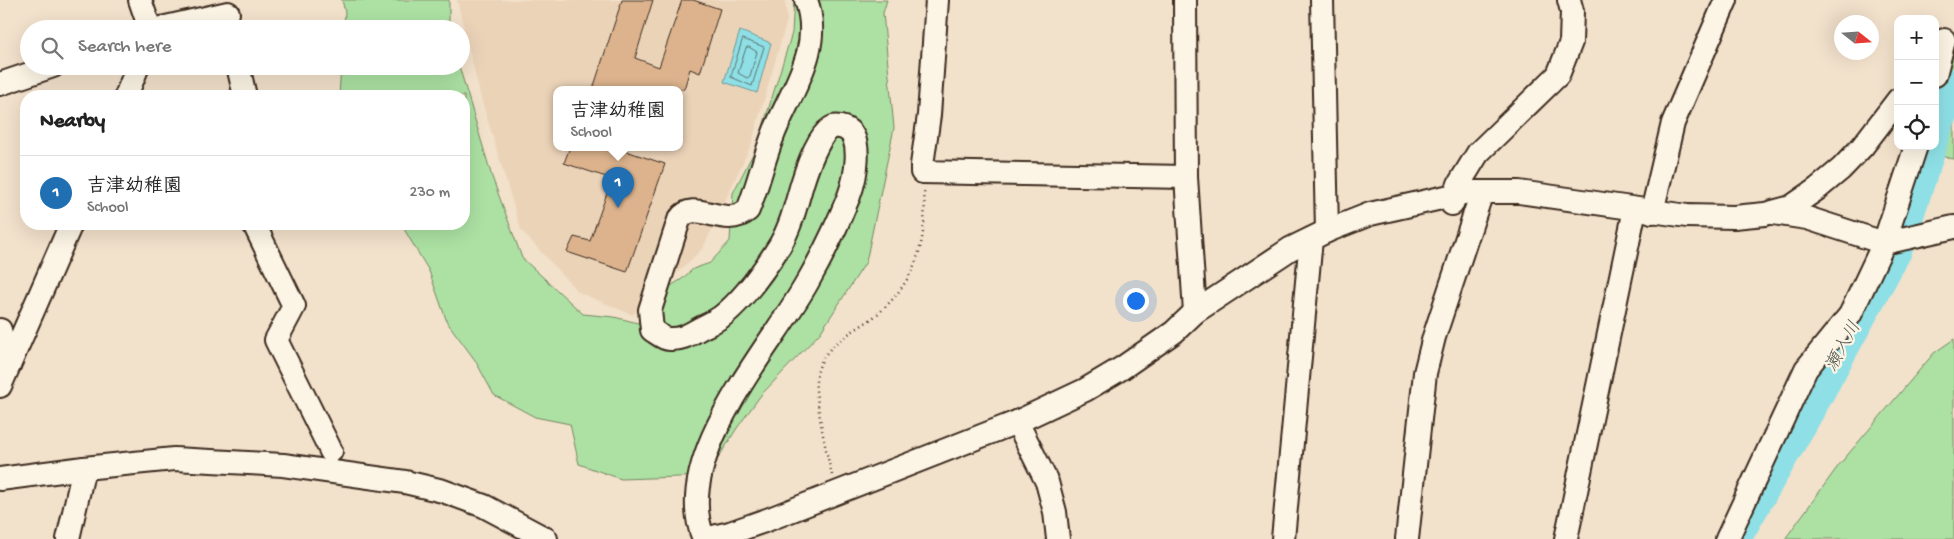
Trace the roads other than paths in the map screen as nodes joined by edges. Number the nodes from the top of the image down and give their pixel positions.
1 (140, 0) edge
2 (806, 0) edge
3 (937, 0) edge
4 (1185, 0) edge
5 (1322, 0) edge
6 (1569, 0) edge
7 (1726, 0) edge
8 (229, 14) edge
9 (147, 20) edge
10 (200, 20) edge
11 (1944, 39) edge
12 (1939, 60) edge
13 (26, 75) edge
14 (134, 75) edge
15 (240, 75) edge
16 (0, 84) edge
17 (128, 90) edge
18 (244, 90) edge
19 (1894, 105) edge
20 (1915, 150) edge
21 (1186, 177) junction
22 (1482, 192) junction
23 (1454, 199) junction
24 (1743, 209) dead end
25 (1643, 210) junction
26 (1770, 213) junction
27 (1954, 227) edge
28 (68, 230) edge
29 (257, 230) edge
30 (1319, 235) junction
31 (1886, 242) junction
32 (1194, 312) junction
33 (0, 330) edge
34 (9, 365) junction
35 (0, 386) edge
36 (1017, 422) junction
37 (331, 451) dead end
38 (84, 468) junction
39 (0, 479) edge
40 (769, 530) edge
41 (68, 539) edge
42 (546, 539) edge
43 (705, 539) edge
44 (1058, 539) edge
45 (1283, 539) edge
46 (1407, 539) edge
47 (1566, 539) edge
48 (1726, 539) edge

1 - 9 street
2 - 43 street
3 - 21 street
4 - 21 street
5 - 30 street
6 - 23 street
7 - 25 street
8 - 10 street
11 - 12 street
13 - 16 street
14 - 17 street
15 - 18 street
19 - 26 street
20 - 31 street
21 - 32 street
22 - 23 street
22 - 25 street
22 - 46 street
23 - 30 street
24 - 26 street
25 - 26 street
25 - 47 street
26 - 31 street
27 - 31 street
28 - 34 street
29 - 37 street
30 - 32 street
30 - 45 street
31 - 48 street
32 - 36 street
33 - 34 street
34 - 35 street
36 - 40 street
36 - 44 street
38 - 39 street
38 - 41 street
38 - 42 street
40 - 43 street

